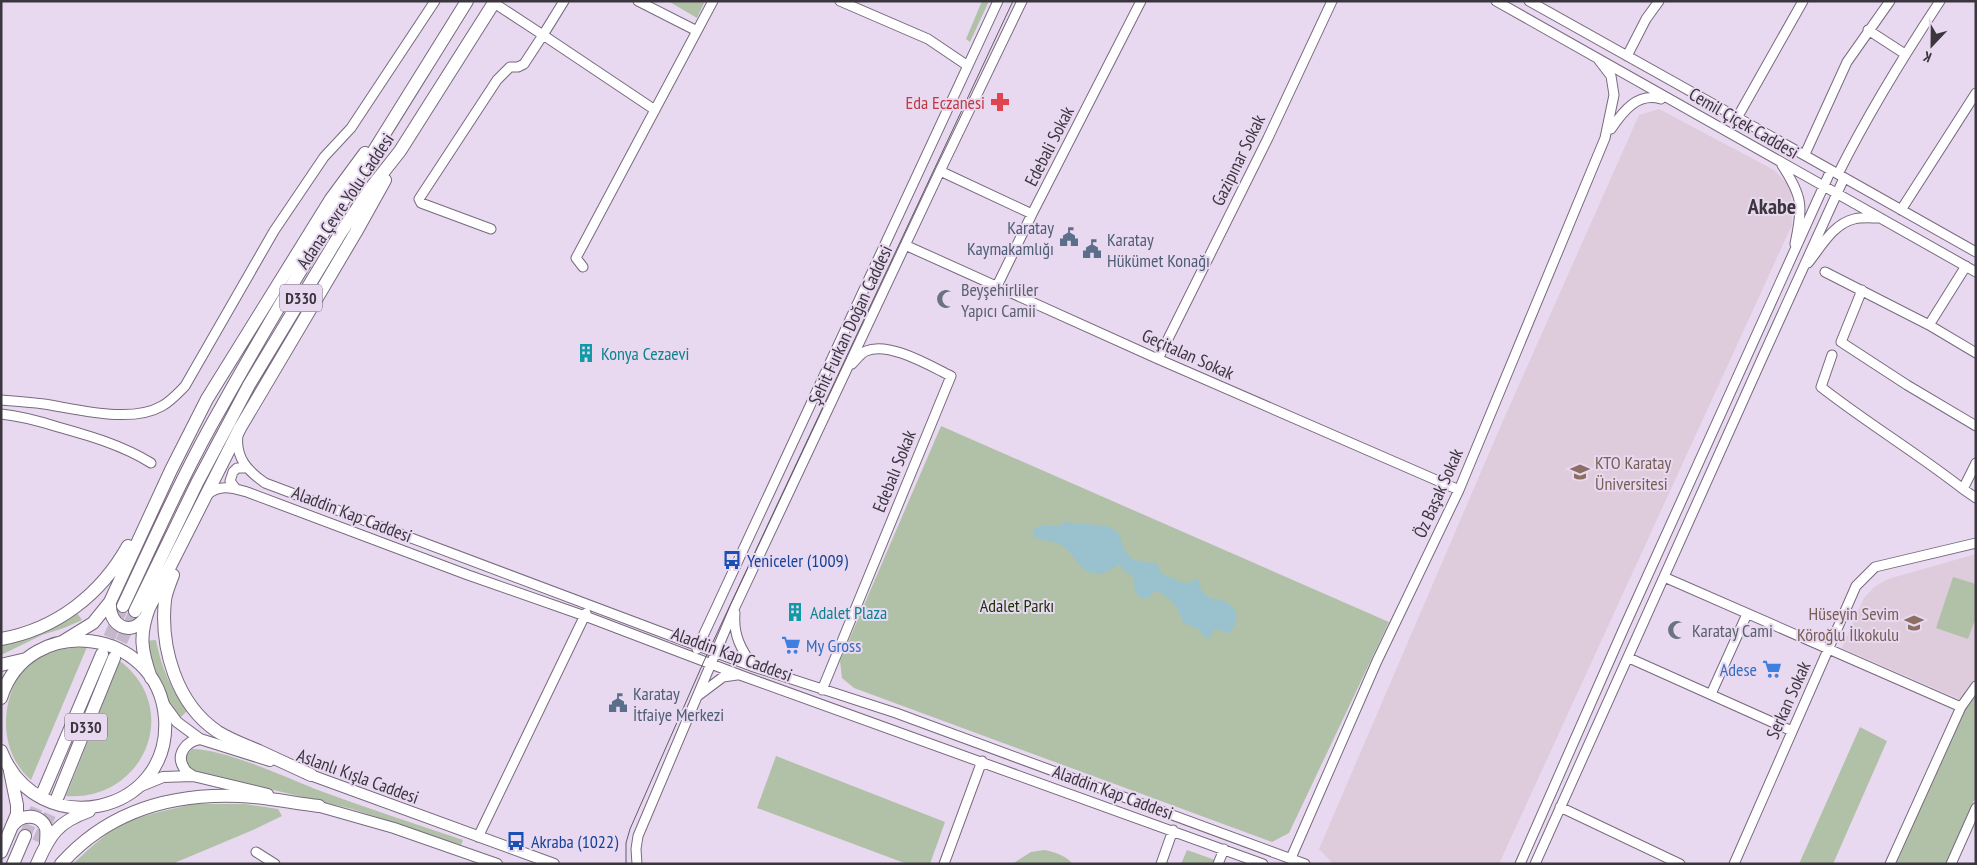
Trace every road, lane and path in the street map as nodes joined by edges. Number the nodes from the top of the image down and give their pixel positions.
1 (435, 1) edge
2 (467, 1) edge
3 (564, 1) edge
4 (638, 1) edge
5 (712, 1) edge
6 (840, 1) edge
7 (998, 1) edge
8 (1022, 1) edge
9 (1141, 1) edge
10 (1332, 1) edge
11 (1496, 1) edge
12 (1529, 1) edge
13 (1658, 1) edge
14 (1803, 1) edge
15 (1890, 1) edge
16 (1940, 1) edge
17 (495, 2) edge
18 (1868, 30) junction
19 (697, 31) junction
20 (544, 35) junction
21 (1905, 54) junction
22 (1627, 56) junction
23 (1598, 59) junction
24 (968, 66) junction
25 (1976, 93) edge
26 (1676, 103) junction
27 (655, 110) junction
28 (1737, 118) junction
29 (386, 132) junction
30 (1605, 138) junction
31 (400, 151) junction
32 (1804, 154) junction
33 (1780, 163) junction
34 (940, 171) junction
35 (1838, 174) junction
36 (1824, 187) junction
37 (1836, 194) junction
38 (1901, 210) junction
39 (1032, 214) junction
40 (1880, 218) junction
41 (492, 229) dead end
42 (905, 245) junction
43 (1976, 252) edge
44 (1791, 260) junction
45 (1966, 266) junction
46 (583, 267) dead end
47 (1825, 272) dead end
48 (1976, 272) edge
49 (1799, 275) junction
50 (997, 286) junction
51 (1862, 290) junction
52 (1929, 325) junction
53 (1976, 353) edge
54 (1832, 355) dead end
55 (1158, 359) junction
56 (846, 372) junction
57 (1, 400) edge
58 (1, 414) edge
59 (1975, 423) edge
60 (240, 428) junction
61 (151, 463) dead end
62 (1976, 463) edge
63 (246, 468) junction
64 (171, 470) junction
65 (237, 489) junction
66 (1963, 489) junction
67 (1459, 490) junction
68 (1976, 498) edge
69 (198, 508) junction
70 (188, 530) junction
71 (1976, 543) edge
72 (1664, 578) junction
73 (117, 604) junction
74 (590, 605) junction
75 (735, 607) junction
76 (141, 614) junction
77 (1746, 614) junction
78 (585, 616) junction
79 (1, 639) edge
80 (62, 642) junction
81 (699, 645) junction
82 (1828, 649) junction
83 (716, 652) junction
84 (102, 654) tunnel mouth
85 (693, 657) junction
86 (28, 658) junction
87 (114, 658) tunnel mouth
88 (1629, 658) junction
89 (711, 664) junction
90 (1, 665) edge
91 (754, 667) junction
92 (740, 675) junction
93 (151, 678) junction
94 (1976, 686) edge
95 (822, 690) junction
96 (1711, 694) junction
97 (697, 696) junction
98 (1, 698) edge
99 (162, 702) junction
100 (1961, 707) junction
101 (1792, 731) junction
102 (200, 739) junction
103 (1, 751) edge
104 (982, 761) junction
105 (8, 766) junction
106 (311, 775) junction
107 (193, 776) junction
108 (136, 788) junction
109 (44, 790) tunnel mouth
110 (58, 796) tunnel mouth
111 (113, 802) junction
112 (319, 806) junction
113 (1560, 807) junction
114 (1976, 808) edge
115 (10, 830) junction
116 (1173, 830) junction
117 (25, 836) tunnel mouth
118 (478, 837) junction
119 (42, 843) junction
120 (1224, 849) junction
121 (1, 852) edge
122 (256, 852) dead end
123 (1291, 858) junction
124 (13, 864) edge
125 (29, 864) edge
126 (38, 864) edge
127 (61, 864) edge
128 (275, 864) edge
129 (497, 864) edge
130 (554, 864) edge
131 (637, 864) edge
132 (944, 864) edge
133 (1161, 864) edge
134 (1218, 864) edge
135 (1263, 864) edge
136 (1306, 864) edge
137 (1520, 864) edge
138 (1535, 864) edge
139 (1680, 864) edge
140 (1734, 864) edge
141 (1890, 864) edge
142 (1951, 864) edge

1 - 57 street
2 - 29 highway, Adana Çevre Yolu Caddesi / D330
3 - 20 street
4 - 19 street
5 - 19 street
6 - 24 street
7 - 24 street, Şehit Furkan Doğan Caddesi
8 - 34 street, Şehit Furkan Doğan Caddesi
9 - 39 street, Edebali Sokak
10 - 55 street, Gazipınar Sokak
11 - 23 street, Cemil Çiçek Caddesi
12 - 22 street, Cemil Çiçek Caddesi
13 - 22 street
14 - 28 street
15 - 18 street
16 - 21 street
17 - 20 street
17 - 31 highway, Adana Çevre Yolu Caddesi / D330
18 - 21 street
18 - 32 street
19 - 27 street
20 - 27 street
20 - 41 street
21 - 35 street
22 - 28 street, Cemil Çiçek Caddesi
23 - 26 street, Cemil Çiçek Caddesi
23 - 30 street
24 - 81 street, Şehit Furkan Doğan Caddesi
25 - 38 street
26 - 30 street
26 - 33 street, Cemil Çiçek Caddesi
27 - 46 street
28 - 32 street, Cemil Çiçek Caddesi
29 - 64 highway
29 - 73 highway, Adana Çevre Yolu Caddesi / D330
30 - 67 street, Öz Başak Sokak
31 - 60 highway
31 - 76 highway, Adana Çevre Yolu Caddesi / D330
32 - 35 street, Cemil Çiçek Caddesi
33 - 36 street, Cemil Çiçek Caddesi
33 - 44 street
34 - 39 street, Edebali Sokak
34 - 42 street, Şehit Furkan Doğan Caddesi
35 - 36 street
35 - 37 street
35 - 38 street, Cemil Çiçek Caddesi
36 - 37 street, Cemil Çiçek Caddesi
36 - 44 street
37 - 40 street, Cemil Çiçek Caddesi
37 - 49 street
38 - 43 street, Cemil Çiçek Caddesi
39 - 50 street
40 - 45 street, Cemil Çiçek Caddesi
40 - 49 street
42 - 50 street, Geçitalan Sokak
42 - 56 street, Şehit Furkan Doğan Caddesi
44 - 137 street
45 - 48 street, Cemil Çiçek Caddesi
45 - 52 street
47 - 51 street
49 - 72 street
50 - 55 street, Geçitalan Sokak
51 - 52 street
51 - 59 street
52 - 53 street
54 - 66 street
55 - 67 street, Geçitalan Sokak
56 - 75 street, Şehit Furkan Doğan Caddesi
56 - 95 street, Edebalı Sokak
58 - 61 street
60 - 63 street
60 - 69 highway
62 - 66 street
63 - 65 street
63 - 74 street, Aladdin Kap Caddesi
64 - 73 highway
64 - 79 highway
65 - 69 street, Aladdin Kap Caddesi
65 - 78 street, Aladdin Kap Caddesi
66 - 68 street
67 - 123 street, Öz Başak Sokak
69 - 70 highway
70 - 76 highway
70 - 106 highway
71 - 82 street, Serkan Sokak
72 - 77 street
72 - 88 street
73 - 76 highway
73 - 80 highway
74 - 78 street
74 - 81 street, Aladdin Kap Caddesi
75 - 83 street, Şehit Furkan Doğan Caddesi
75 - 91 street
76 - 93 highway
77 - 82 street
77 - 96 street
78 - 85 street, Aladdin Kap Caddesi
78 - 118 street
80 - 86 highway
80 - 93 highway
81 - 83 street, Aladdin Kap Caddesi
81 - 85 street, Şehit Furkan Doğan Caddesi
82 - 100 street
82 - 101 street, Serkan Sokak
83 - 89 street, Şehit Furkan Doğan Caddesi
83 - 91 street, Aladdin Kap Caddesi
84 - 109 highway, D330
85 - 89 street, Aladdin Kap Caddesi
86 - 90 highway
86 - 98 highway
87 - 110 highway, D330
88 - 96 street
88 - 101 street
88 - 113 street
89 - 92 street, Aladdin Kap Caddesi
89 - 97 street, Şehit Furkan Doğan Caddesi
91 - 95 street, Aladdin Kap Caddesi
92 - 97 street
92 - 104 street, Aladdin Kap Caddesi
93 - 99 highway
94 - 100 street
95 - 123 street, Aladdin Kap Caddesi
96 - 101 street
97 - 131 street, Şehit Furkan Doğan Caddesi
99 - 102 main road, Aslanlı Kışla Caddesi
99 - 108 highway
100 - 141 street
101 - 140 street, Serkan Sokak
102 - 106 main road, Aslanlı Kışla Caddesi
102 - 107 main road
103 - 105 highway
104 - 116 street, Aladdin Kap Caddesi
104 - 132 street
105 - 111 highway
105 - 115 highway
106 - 118 main road, Aslanlı Kışla Caddesi
107 - 108 main road, Aslanlı Kışla Caddesi
107 - 112 main road, Aslanlı Kışla Caddesi
108 - 111 highway
111 - 119 highway
112 - 127 highway
112 - 129 main road, Aslanlı Kışla Caddesi
113 - 138 street
113 - 139 street
114 - 142 street
115 - 119 highway
115 - 121 highway
116 - 120 street, Aladdin Kap Caddesi
116 - 133 street
117 - 124 highway
118 - 130 main road, Aslanlı Kışla Caddesi
119 - 125 highway
119 - 126 highway
120 - 134 street
120 - 135 street, Aladdin Kap Caddesi
122 - 128 street
123 - 136 street, Aladdin Kap Caddesi

